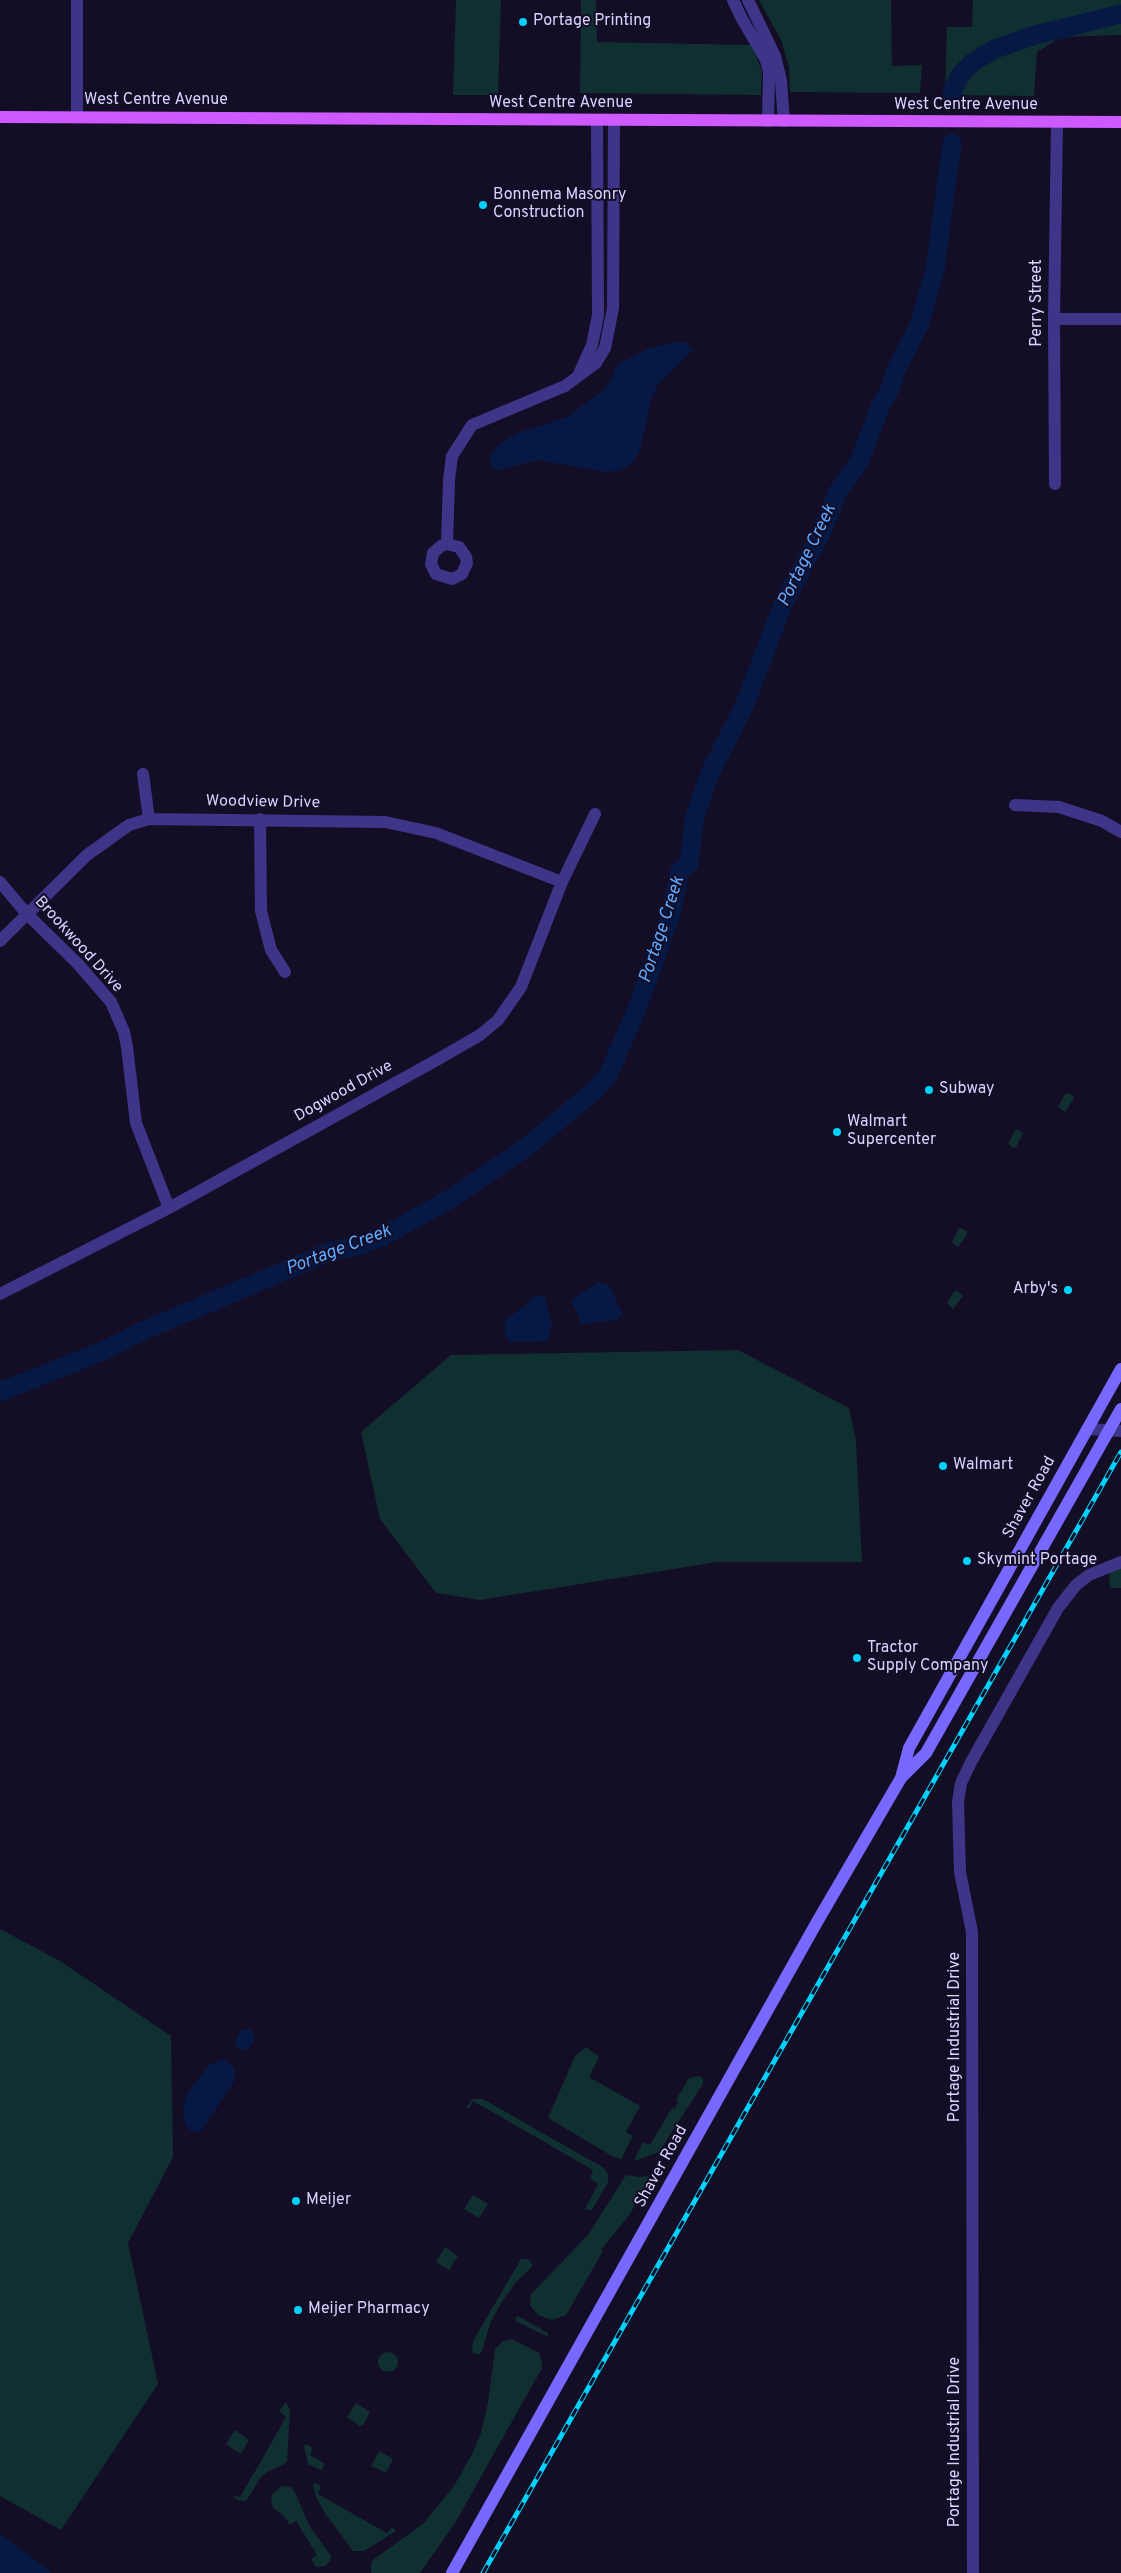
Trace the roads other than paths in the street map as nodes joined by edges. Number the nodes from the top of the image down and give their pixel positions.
1 (77, 0) edge
2 (733, 0) edge
3 (748, 0) edge
4 (0, 117) edge
5 (77, 117) junction
6 (597, 120) junction
7 (614, 120) junction
8 (768, 121) junction
9 (784, 121) junction
10 (1057, 122) junction
11 (1121, 122) edge
12 (598, 228) junction
13 (614, 228) junction
14 (598, 301) junction
15 (613, 302) junction
16 (1121, 319) edge
17 (1054, 320) junction
18 (579, 375) junction
19 (1055, 484) dead end
20 (447, 544) dead end
21 (143, 774) dead end
22 (1015, 805) dead end
23 (595, 814) dead end
24 (149, 818) junction
25 (260, 819) junction
26 (1121, 832) edge
27 (0, 882) edge
28 (562, 882) junction
29 (26, 913) junction
30 (0, 941) edge
31 (284, 972) dead end
32 (169, 1208) junction
33 (0, 1294) edge
34 (1121, 1369) edge
35 (1121, 1409) edge
36 (1087, 1429) junction
37 (1115, 1430) edge
38 (1121, 1562) edge
39 (901, 1778) junction
40 (452, 2573) edge
41 (973, 2573) edge

1 - 5 street
2 - 8 street
3 - 9 street
4 - 5 main road, West Centre Avenue
5 - 6 main road, West Centre Avenue
6 - 7 main road, West Centre Avenue
6 - 12 street
7 - 8 main road, West Centre Avenue
7 - 13 street
8 - 9 main road, West Centre Avenue
9 - 10 main road, West Centre Avenue
10 - 11 main road, West Centre Avenue
10 - 17 street, Perry Street
12 - 13 street
12 - 14 street
13 - 15 street
14 - 15 street
14 - 18 street
15 - 18 street
16 - 17 street
17 - 19 street, Perry Street
18 - 20 street
21 - 24 street
22 - 26 street
23 - 28 street, Dogwood Drive
24 - 25 street, Woodview Drive
24 - 29 street, Woodview Drive
25 - 28 street, Woodview Drive
25 - 31 street
27 - 29 street, Brookwood Drive
28 - 32 street, Dogwood Drive
29 - 30 street, Woodview Drive
29 - 32 street, Brookwood Drive
32 - 33 street, Dogwood Drive
34 - 36 main road, Shaver Road
35 - 37 main road, Shaver Road
36 - 37 street
36 - 39 main road, Shaver Road
37 - 39 main road, Shaver Road
38 - 41 street, Portage Industrial Drive
39 - 40 main road, Shaver Road

